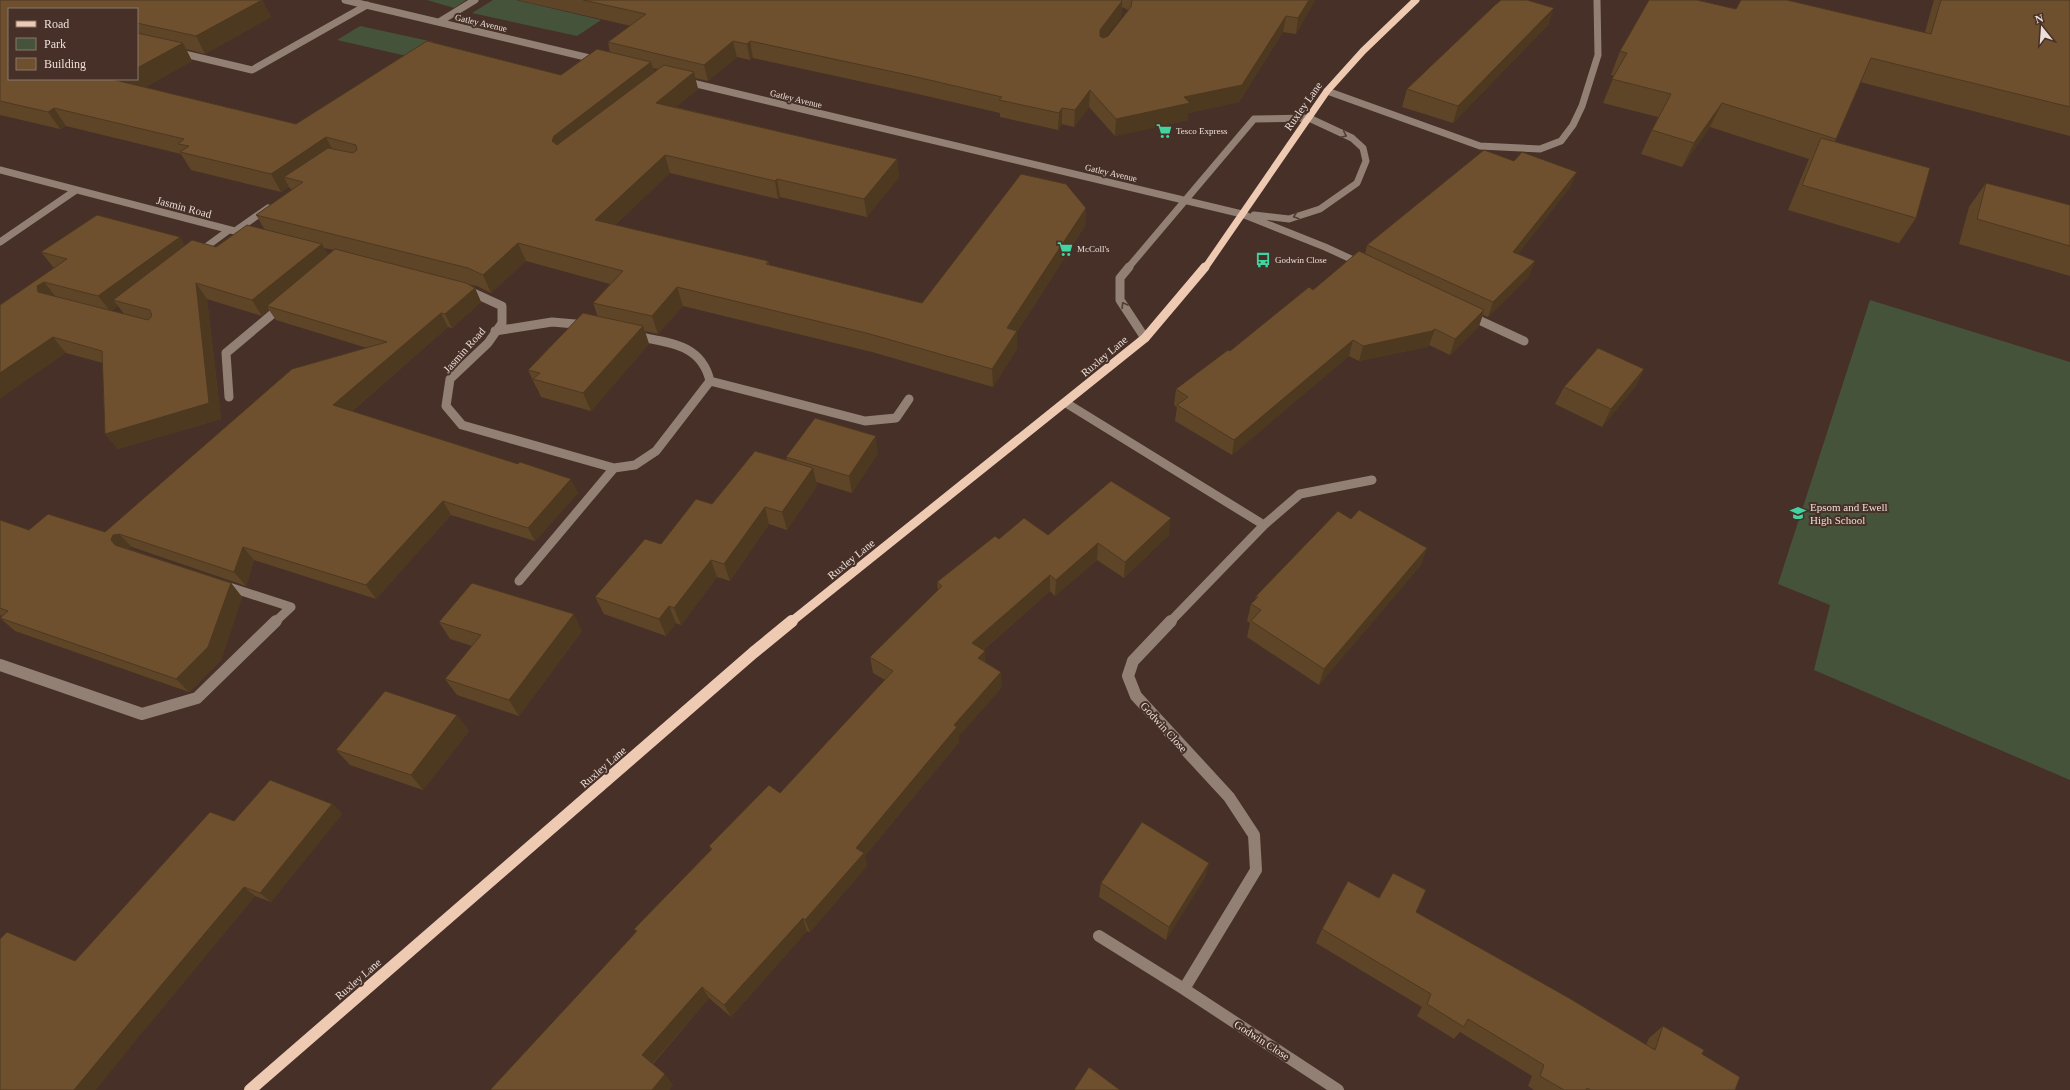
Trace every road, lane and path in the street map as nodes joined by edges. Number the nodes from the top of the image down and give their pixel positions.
1 (345, 0) edge
2 (475, 0) edge
3 (1416, 0) edge
4 (1597, 0) edge
5 (367, 5) junction
6 (439, 22) junction
7 (168, 50) edge
8 (609, 63) edge
9 (675, 79) edge
10 (1327, 91) junction
11 (1309, 118) junction
12 (0, 170) edge
13 (76, 190) junction
14 (1185, 199) junction
15 (273, 204) edge
16 (1242, 214) junction
17 (232, 230) junction
18 (258, 237) edge
19 (0, 242) edge
20 (192, 258) edge
21 (1368, 267) edge
22 (453, 286) edge
23 (286, 303) edge
24 (1460, 311) edge
25 (596, 327) edge
26 (495, 332) junction
27 (625, 334) edge
28 (1145, 338) junction
29 (1524, 341) dead end
30 (710, 381) junction
31 (229, 397) dead end
32 (909, 399) dead end
33 (1066, 403) junction
34 (614, 468) junction
35 (1372, 480) dead end
36 (1264, 525) junction
37 (210, 580) edge
38 (519, 581) dead end
39 (0, 665) edge
40 (1099, 936) dead end
41 (1184, 989) junction
42 (250, 1090) edge
43 (1338, 1090) edge

1 - 5 street, Gatley Avenue
2 - 6 street
3 - 10 main road, Ruxley Lane
4 - 10 street
5 - 6 street, Gatley Avenue
5 - 7 street
6 - 8 street, Gatley Avenue
9 - 14 street, Gatley Avenue
10 - 11 main road, Ruxley Lane
11 - 14 street
11 - 16 main road, Ruxley Lane
11 -> 16 street
12 - 13 street, Jasmin Road
13 - 17 street, Jasmin Road
13 - 19 street
14 - 16 street, Gatley Avenue
28 -> 14 street
15 - 17 street
16 - 21 street
16 - 28 main road, Ruxley Lane
17 - 18 street, Jasmin Road
17 - 20 street
22 - 26 street, Jasmin Road
23 - 31 street
24 - 29 street
25 - 26 street
26 - 34 street, Jasmin Road
27 - 30 street
28 - 33 main road, Ruxley Lane
30 - 32 street
30 - 34 street
33 - 36 street
33 - 42 main road, Ruxley Lane
34 - 38 street
35 - 36 street, Godwin Close
36 - 41 street, Godwin Close
37 - 39 street
40 - 41 street
41 - 43 street, Godwin Close

